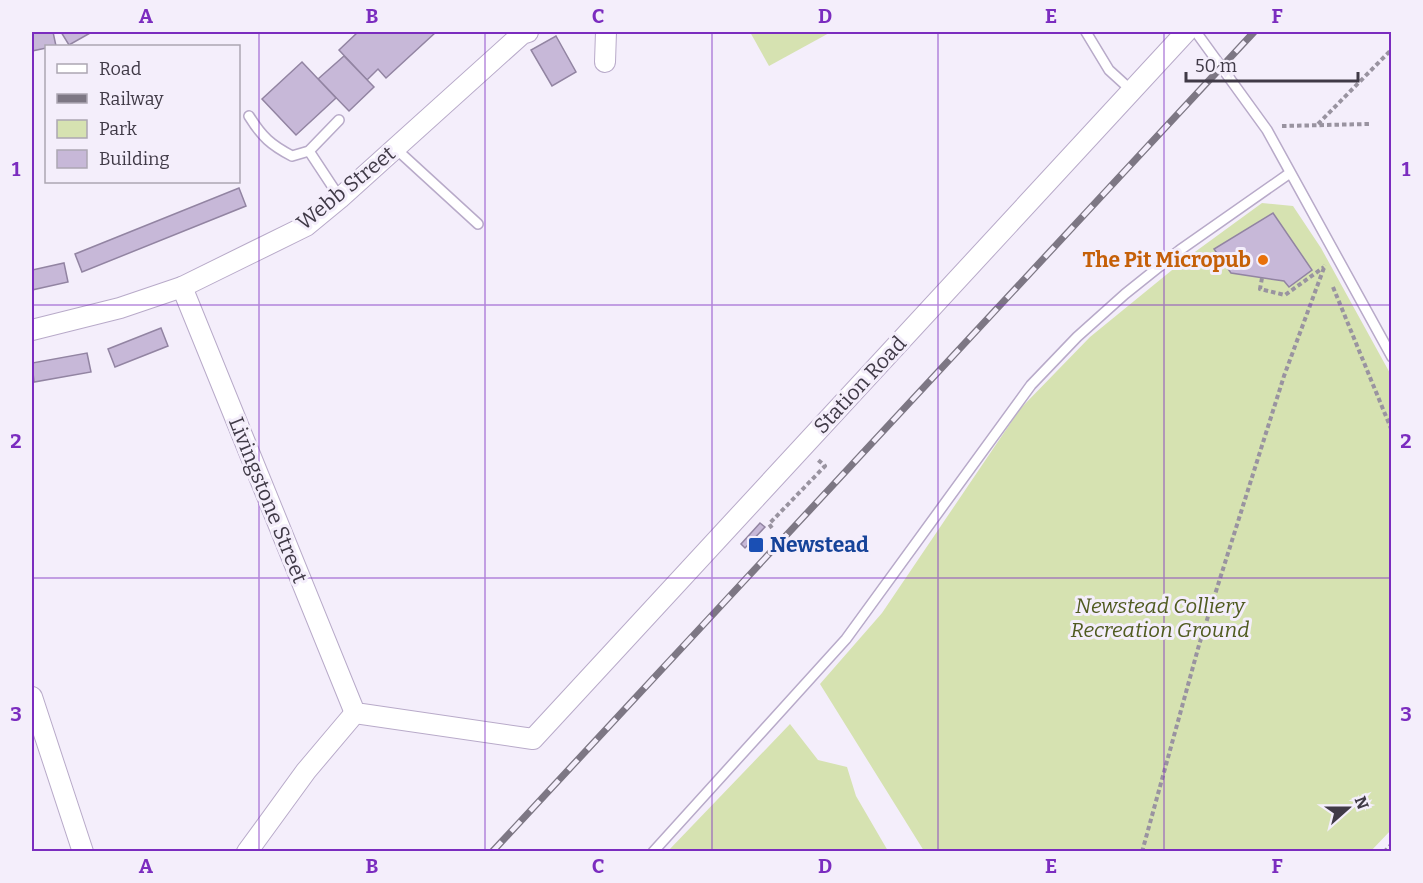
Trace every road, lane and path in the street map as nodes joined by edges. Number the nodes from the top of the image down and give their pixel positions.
1 (528, 32) edge
2 (606, 32) edge
3 (1086, 32) edge
4 (1186, 32) edge
5 (1196, 32) edge
6 (1392, 49) edge
7 (605, 62) dead end
8 (1132, 91) junction
9 (249, 116) dead end
10 (339, 120) dead end
11 (1318, 124) junction
12 (1369, 124) dead end
13 (1267, 130) junction
14 (395, 148) junction
15 (309, 152) junction
16 (1290, 173) junction
17 (340, 198) junction
18 (478, 225) dead end
19 (1331, 248) junction
20 (1324, 267) junction
21 (1262, 278) dead end
22 (182, 287) junction
23 (32, 330) edge
24 (1392, 357) edge
25 (1392, 431) edge
26 (804, 446) junction
27 (772, 528) dead end
28 (32, 697) edge
29 (355, 713) junction
30 (1392, 844) edge
31 (83, 852) edge
32 (247, 852) edge
33 (653, 852) edge
34 (1142, 852) edge
35 (1384, 852) edge

1 - 14 street, Webb Street
2 - 7 street
3 - 8 lane
4 - 8 street, Station Road
5 - 13 lane
6 - 11 path
8 - 26 street, Station Road
9 - 15 lane
10 - 15 lane
11 - 12 path
11 - 13 path
13 - 16 lane
14 - 17 street, Webb Street
14 - 18 lane
15 - 17 lane
16 - 19 lane
16 - 33 lane
17 - 22 street, Webb Street
19 - 20 path
19 - 24 lane
20 - 21 path
20 - 25 path
20 - 34 path
22 - 23 street, Webb Street
22 - 29 street, Livingstone Street
26 - 27 path
26 - 29 street, Station Road
28 - 31 street
29 - 32 street
30 - 35 path

